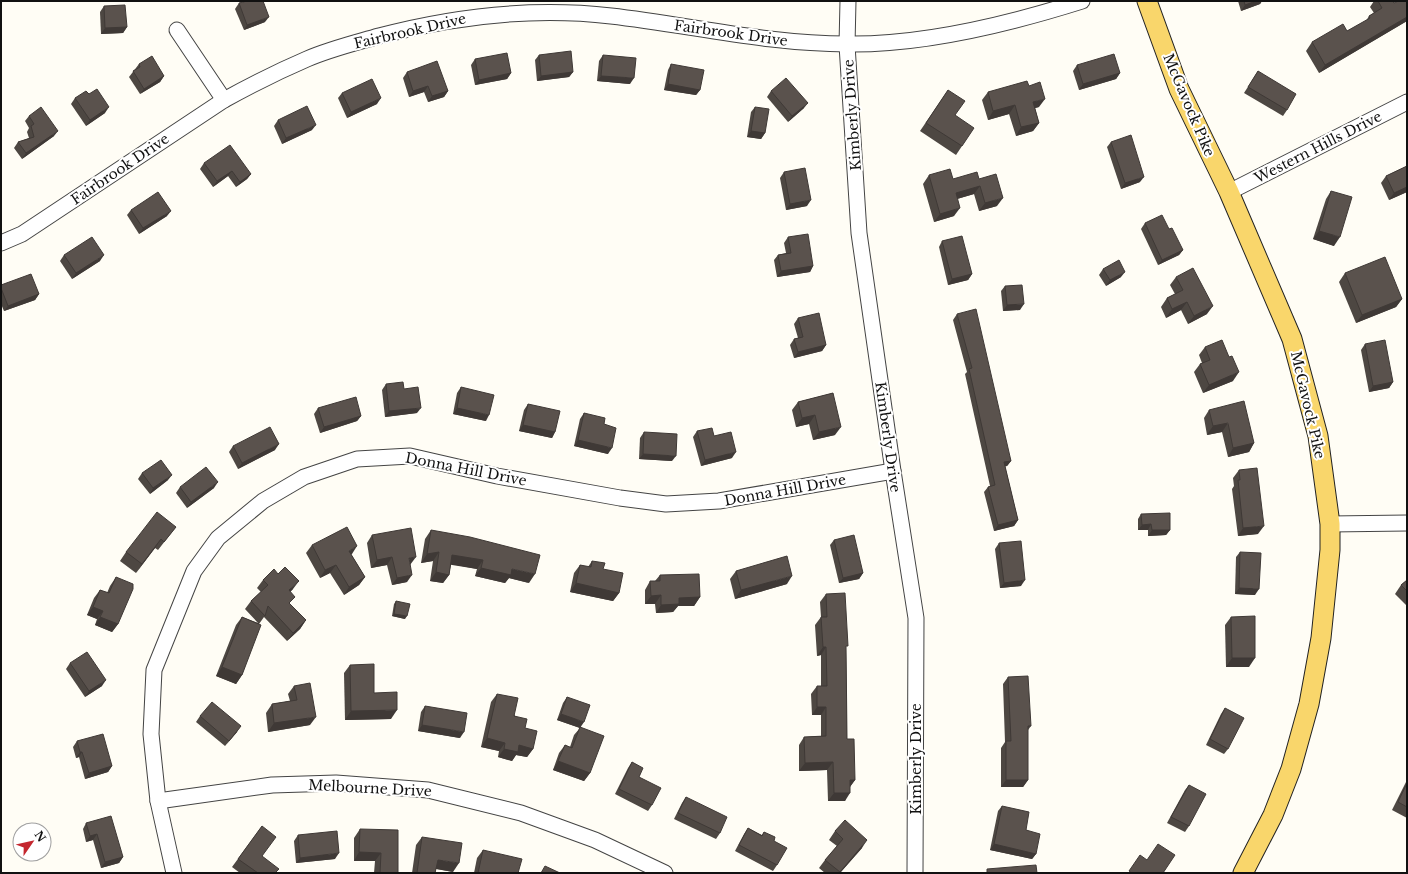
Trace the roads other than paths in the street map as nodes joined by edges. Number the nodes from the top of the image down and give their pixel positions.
1 (848, 1) edge
2 (1082, 1) edge
3 (1147, 1) edge
4 (177, 30) dead end
5 (847, 44) junction
6 (224, 100) junction
7 (1407, 102) edge
8 (1229, 192) junction
9 (1, 243) edge
10 (893, 471) junction
11 (1407, 523) edge
12 (1330, 524) junction
13 (158, 801) junction
14 (174, 873) edge
15 (665, 873) edge
16 (915, 873) edge
17 (1243, 873) edge

1 - 5 street, Kimberly Drive
2 - 5 street, Fairbrook Drive
3 - 8 main road, McGavock Pike
4 - 6 street
5 - 6 street, Fairbrook Drive
5 - 10 street, Kimberly Drive
6 - 9 street, Fairbrook Drive
7 - 8 street, Western Hills Drive
8 - 12 main road, McGavock Pike
10 - 13 street, Donna Hill Drive
10 - 16 street, Kimberly Drive
11 - 12 street
12 - 17 main road, McGavock Pike
13 - 14 street, Donna Hill Drive
13 - 15 street, Melbourne Drive

